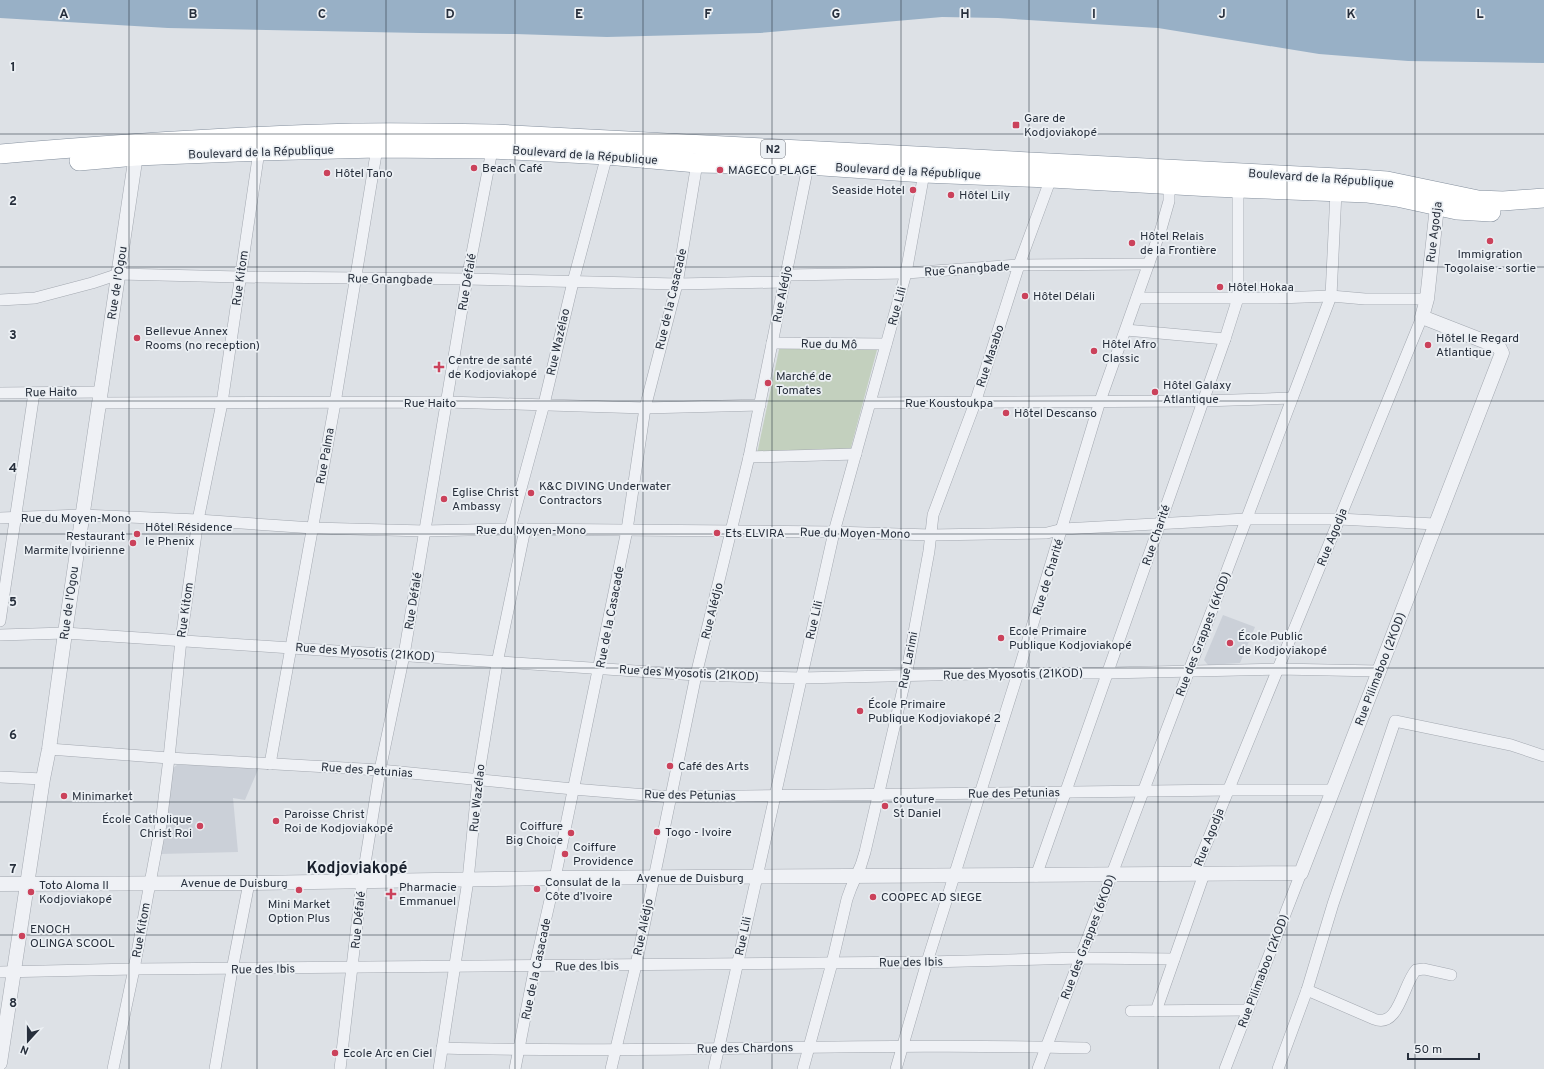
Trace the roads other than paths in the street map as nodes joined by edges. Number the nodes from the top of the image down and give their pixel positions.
1 (493, 141) junction
2 (377, 148) junction
3 (137, 150) junction
4 (259, 151) junction
5 (0, 154) edge
6 (607, 155) junction
7 (809, 158) junction
8 (697, 163) junction
9 (0, 167) edge
10 (924, 173) junction
11 (1169, 177) junction
12 (1050, 178) junction
13 (1238, 180) junction
14 (1336, 192) junction
15 (1544, 198) edge
16 (1437, 200) junction
17 (1544, 210) edge
18 (1149, 264) junction
19 (1019, 265) junction
20 (906, 273) junction
21 (119, 274) junction
22 (240, 277) junction
23 (356, 278) junction
24 (785, 278) junction
25 (467, 279) junction
26 (573, 282) junction
27 (677, 284) junction
28 (1331, 296) junction
29 (1137, 298) junction
30 (1238, 298) junction
31 (0, 300) edge
32 (1426, 300) junction
33 (1422, 317) junction
34 (1126, 330) junction
35 (1225, 339) junction
36 (772, 343) junction
37 (886, 344) junction
38 (0, 393) edge
39 (34, 393) junction
40 (100, 398) junction
41 (1292, 398) junction
42 (1203, 401) junction
43 (448, 402) junction
44 (1100, 402) junction
45 (222, 403) junction
46 (335, 403) junction
47 (870, 403) junction
48 (975, 403) junction
49 (544, 404) junction
50 (760, 405) junction
51 (645, 408) junction
52 (856, 454) junction
53 (749, 457) junction
54 (82, 516) junction
55 (16, 517) junction
56 (0, 518) edge
57 (1246, 519) junction
58 (1339, 519) junction
59 (198, 520) junction
60 (1160, 524) junction
61 (1435, 524) junction
62 (313, 528) junction
63 (510, 529) junction
64 (524, 529) junction
65 (1062, 529) junction
66 (627, 530) junction
67 (424, 531) junction
68 (731, 532) junction
69 (834, 532) junction
70 (931, 535) junction
71 (0, 621) edge
72 (65, 633) junction
73 (0, 635) edge
74 (181, 640) junction
75 (292, 647) junction
76 (404, 655) junction
77 (497, 663) junction
78 (599, 668) junction
79 (1278, 669) junction
80 (1189, 670) junction
81 (1379, 671) junction
82 (1018, 673) junction
83 (1107, 673) junction
84 (696, 675) junction
85 (906, 676) junction
86 (801, 678) junction
87 (49, 749) junction
88 (1544, 756) edge
89 (169, 758) junction
90 (270, 764) junction
91 (380, 770) junction
92 (0, 776) edge
93 (43, 779) junction
94 (478, 779) junction
95 (573, 789) junction
96 (1229, 790) junction
97 (1333, 790) junction
98 (1144, 791) junction
99 (1065, 792) junction
100 (980, 793) junction
101 (878, 795) junction
102 (774, 796) junction
103 (671, 797) junction
104 (1112, 873) junction
105 (1301, 873) junction
106 (1199, 874) junction
107 (954, 876) junction
108 (1036, 876) junction
109 (855, 877) junction
110 (555, 878) junction
111 (653, 878) junction
112 (756, 878) junction
113 (468, 880) junction
114 (362, 882) junction
115 (149, 883) junction
116 (250, 883) junction
117 (0, 884) edge
118 (27, 884) junction
119 (1081, 958) junction
120 (1174, 959) junction
121 (927, 962) junction
122 (832, 963) junction
123 (737, 964) junction
124 (636, 965) junction
125 (535, 966) junction
126 (454, 967) junction
127 (352, 968) junction
128 (134, 970) junction
129 (232, 970) junction
130 (7, 972) edge
131 (1451, 976) dead end
132 (1307, 990) junction
133 (1248, 1010) junction
134 (1131, 1011) dead end
135 (1156, 1011) junction
136 (809, 1047) junction
137 (903, 1047) junction
138 (1047, 1047) junction
139 (442, 1048) junction
140 (718, 1048) junction
141 (1085, 1048) dead end
142 (616, 1049) junction
143 (519, 1050) junction
144 (0, 1063) edge
145 (113, 1069) edge
146 (215, 1069) edge
147 (340, 1069) edge
148 (439, 1069) edge
149 (515, 1069) edge
150 (611, 1069) edge
151 (714, 1069) edge
152 (803, 1069) edge
153 (896, 1069) edge
154 (1038, 1069) edge
155 (1225, 1069) edge
156 (1278, 1069) edge

1 - 2 highway, Boulevard de la République / N2
1 - 3 highway, Boulevard de la République / N2
1 - 6 highway, Boulevard de la République / N2
1 - 7 highway, Boulevard de la République / N2
1 - 25 street, Rue Défalé
2 - 4 highway, Boulevard de la République / N2
2 - 23 street, Rue Palma
3 - 4 highway, Boulevard de la République / N2
3 - 5 highway, Boulevard de la République / N2
3 - 9 highway, Boulevard de la République / N2
3 - 21 street, Rue de l'Ogou
4 - 22 street, Rue Kitom
6 - 8 highway, Boulevard de la République / N2
6 - 26 street, Rue Wazélao
7 - 8 highway, Boulevard de la République / N2
7 - 10 highway, Boulevard de la République / N2
7 - 11 highway, Boulevard de la République / N2
7 - 24 street, Rue Alédjo
8 - 27 street, Rue de la Casacade
10 - 12 highway, Boulevard de la République / N2
10 - 20 street, Rue Lili
11 - 12 highway, Boulevard de la République / N2
11 - 13 highway, Boulevard de la République / N2
11 - 18 street, Rue de Charité
12 - 19 street, Rue Masabo
13 - 14 highway, Boulevard de la République / N2
13 - 16 highway, Boulevard de la République / N2
13 - 30 street, Rue Charité
14 - 16 highway, Boulevard de la République / N2
14 - 28 street, Rue des Grappes (6KOD)
15 - 16 highway, Boulevard de la République / N2
16 - 17 highway, Boulevard de la République / N2
16 - 32 street, Rue Agodja
18 - 19 street, Rue Gnangbade
18 - 29 street, Rue de Charité
19 - 20 street, Rue Gnangbade
19 - 48 street, Rue Masabo
20 - 24 street, Rue Gnangbade
20 - 37 street, Rue Lili
21 - 22 street, Rue Gnangbade
21 - 31 street, Rue Gnangbade
21 - 40 street, Rue de l'Ogou
22 - 23 street, Rue Gnangbade
22 - 45 street, Rue Kitom
23 - 25 street, Rue Gnangbade
23 - 46 street, Rue Palma
24 - 27 street, Rue Gnangbade
24 - 36 street, Rue Alédjo
25 - 26 street, Rue Gnangbade
25 - 43 street, Rue Défalé
26 - 27 street, Rue Gnangbade
26 - 49 street, Rue Wazélao
27 - 51 street, Rue de la Casacade
28 - 30 street
28 - 32 street
28 - 41 street, Rue des Grappes (6KOD)
29 - 30 street
29 - 34 street, Rue de Charité
30 - 35 street, Rue Charité
32 - 33 street, Rue Agodja
33 - 58 street, Rue Agodja
33 - 61 street, Rue Pilimaboo (2KOD)
34 - 35 street
34 - 44 street, Rue de Charité
35 - 42 street, Rue Charité
36 - 37 street, Rue du Mô
36 - 50 street, Rue Alédjo
37 - 47 street, Rue Lili
38 - 39 street, Rue Haito
39 - 40 street, Rue Haito
39 - 55 street
40 - 45 street, Rue Haito
40 - 54 street, Rue de l'Ogou
41 - 42 street, Rue Koustoukpa
41 - 57 street, Rue des Grappes (6KOD)
42 - 44 street, Rue Koustoukpa
42 - 60 street, Rue Charité
43 - 46 street, Rue Haito
43 - 49 street, Rue Haito
43 - 67 street, Rue Défalé
44 - 48 street, Rue Koustoukpa
44 - 65 street, Rue de Charité
45 - 46 street, Rue Haito
45 - 59 street, Rue Kitom
46 - 62 street, Rue Palma
47 - 48 street, Rue Koustoukpa
47 - 52 street, Rue Lili
48 - 70 street, Rue Masabo
49 - 51 street, Rue Haito
49 - 63 street, Rue Wazélao
50 - 51 street, Rue Haito
50 - 53 street, Rue Alédjo
51 - 66 street, Rue de la Casacade
52 - 53 street
52 - 69 street, Rue Lili
53 - 68 street, Rue Alédjo
54 - 55 street, Rue du Moyen-Mono
54 - 59 street, Rue du Moyen-Mono
54 - 72 street, Rue de l'Ogou
55 - 56 street, Rue du Moyen-Mono
55 - 71 street
57 - 58 street, Rue du Moyen-Mono
57 - 60 street, Rue du Moyen-Mono
57 - 80 street, Rue des Grappes (6KOD)
58 - 61 street, Rue du Moyen-Mono
58 - 79 street, Rue Agodja
59 - 62 street, Rue du Moyen-Mono
59 - 74 street, Rue Kitom
60 - 65 street, Rue du Moyen-Mono
60 - 83 street, Rue Charité
61 - 81 street, Rue Pilimaboo (2KOD)
62 - 67 street, Rue du Moyen-Mono
62 - 75 street, Rue Palma
63 - 64 street, Rue du Moyen-Mono
63 - 67 street, Rue du Moyen-Mono
64 - 66 street, Rue du Moyen-Mono
64 - 77 street, Rue Wazélao
65 - 70 street, Rue du Moyen-Mono
65 - 82 street, Rue de Charité
66 - 68 street, Rue du Moyen-Mono
66 - 78 street, Rue de la Casacade
67 - 76 street, Rue Défalé
68 - 69 street, Rue du Moyen-Mono
68 - 84 street, Rue Alédjo
69 - 70 street, Rue du Moyen-Mono
69 - 86 street, Rue Lili
70 - 85 street, Rue Larimi
72 - 73 street, Rue des Myosotis (21KOD)
72 - 74 street, Rue des Myosotis (21KOD)
72 - 87 street, Rue de l'Ogou
74 - 75 street, Rue des Myosotis (21KOD)
74 - 89 street, Rue Kitom
75 - 76 street, Rue des Myosotis (21KOD)
75 - 90 street, Rue Palma
76 - 77 street, Rue des Myosotis (21KOD)
76 - 91 street, Rue Défalé
77 - 78 street, Rue des Myosotis (21KOD)
77 - 94 street, Rue Wazélao
78 - 84 street, Rue des Myosotis (21KOD)
78 - 95 street, Rue de la Casacade
79 - 80 street, Rue des Myosotis (21KOD)
79 - 81 street, Rue des Myosotis (21KOD)
79 - 96 street, Rue Agodja
80 - 83 street, Rue des Myosotis (21KOD)
80 - 98 street, Rue des Grappes (6KOD)
81 - 97 street, Rue Pilimaboo (2KOD)
82 - 83 street, Rue des Myosotis (21KOD)
82 - 85 street, Rue des Myosotis (21KOD)
82 - 100 street, Rue de Charité
83 - 99 street, Rue Charité
84 - 86 street, Rue des Myosotis (21KOD)
84 - 103 street, Rue Alédjo
85 - 86 street, Rue des Myosotis (21KOD)
85 - 101 street, Rue Larimi
86 - 102 street, Rue Lili
87 - 89 street, Rue des Petunias
87 - 93 street, Rue de l'Ogou
88 - 132 street
89 - 90 street, Rue des Petunias
89 - 115 street, Rue Kitom
90 - 91 street, Rue des Petunias
91 - 94 street, Rue des Petunias
91 - 114 street, Rue Défalé
92 - 93 street
93 - 118 street, Rue de l'Ogou
94 - 95 street, Rue des Petunias
94 - 113 street, Rue Wazélao
95 - 103 street, Rue des Petunias
95 - 110 street, Rue de la Casacade
96 - 97 street, Rue des Petunias
96 - 98 street, Rue des Petunias
96 - 106 street, Rue Agodja
97 - 105 street, Rue Pilimaboo (2KOD)
98 - 99 street, Rue des Petunias
98 - 104 street, Rue des Grappes (6KOD)
99 - 100 street, Rue des Petunias
99 - 108 street, Rue Charité
100 - 101 street, Rue des Petunias
100 - 107 street, Rue de Charité
101 - 102 street, Rue des Petunias
101 - 109 street, Rue Larimi
102 - 103 street, Rue des Petunias
102 - 112 street, Rue Lili
103 - 111 street, Rue Alédjo
104 - 106 street, Avenue de Duisburg
104 - 108 street, Avenue de Duisburg
104 - 119 street, Rue des Grappes (6KOD)
105 - 106 street, Avenue de Duisburg
105 - 133 street, Rue Pilimaboo (2KOD)
106 - 120 street, Rue Agodja
107 - 108 street, Avenue de Duisburg
107 - 109 street, Avenue de Duisburg
107 - 121 street, Rue de Charité
109 - 112 street, Avenue de Duisburg
109 - 122 street, Rue Larimi
110 - 111 street, Avenue de Duisburg
110 - 113 street, Avenue de Duisburg
110 - 125 street, Rue de la Casacade
111 - 112 street, Avenue de Duisburg
111 - 124 street, Rue Alédjo
112 - 123 street, Rue Lili
113 - 114 street, Avenue de Duisburg
113 - 126 street, Rue Wazélao
114 - 116 street, Avenue de Duisburg
114 - 127 street, Rue Défalé
115 - 116 street, Avenue de Duisburg
115 - 118 street, Avenue de Duisburg
115 - 128 street, Rue Kitom
116 - 129 street
117 - 118 street, Avenue de Duisburg
118 - 130 street, Rue de l'Ogou
119 - 120 street, Rue des Ibis
119 - 121 street, Rue des Ibis
119 - 138 street, Rue des Grappes (6KOD)
120 - 135 street, Rue Agodja
121 - 122 street, Rue des Ibis
121 - 137 street, Rue de Charité
122 - 123 street, Rue des Ibis
122 - 136 street, Rue Larimi
123 - 124 street, Rue des Ibis
123 - 140 street, Rue Lili
124 - 125 street, Rue des Ibis
124 - 142 street, Rue Alédjo
125 - 126 street, Rue des Ibis
125 - 143 street, Rue de la Casacade
126 - 127 street, Rue des Ibis
126 - 139 street, Rue Wazélao
127 - 129 street, Rue des Ibis
127 - 147 street, Rue Défalé
128 - 129 street, Rue des Ibis
128 - 130 street, Rue des Ibis
128 - 145 street, Rue Kitom
129 - 146 street
130 - 144 street, Rue de l'Ogou
131 - 132 street
132 - 156 street
133 - 135 street
133 - 155 street, Rue Pilimaboo (2KOD)
134 - 135 street
136 - 137 street, Rue des Chardons
136 - 140 street, Rue des Chardons
136 - 152 street, Rue Larimi
137 - 138 street, Rue des Chardons
137 - 153 street, Rue de Charité
138 - 141 street, Rue des Chardons
138 - 154 street, Rue des Grappes (6KOD)
139 - 143 street, Rue des Chardons
139 - 148 street, Rue Wazélao
140 - 142 street, Rue des Chardons
140 - 151 street, Rue Lili
142 - 143 street, Rue des Chardons
142 - 150 street, Rue Alédjo
143 - 149 street, Rue de la Casacade

